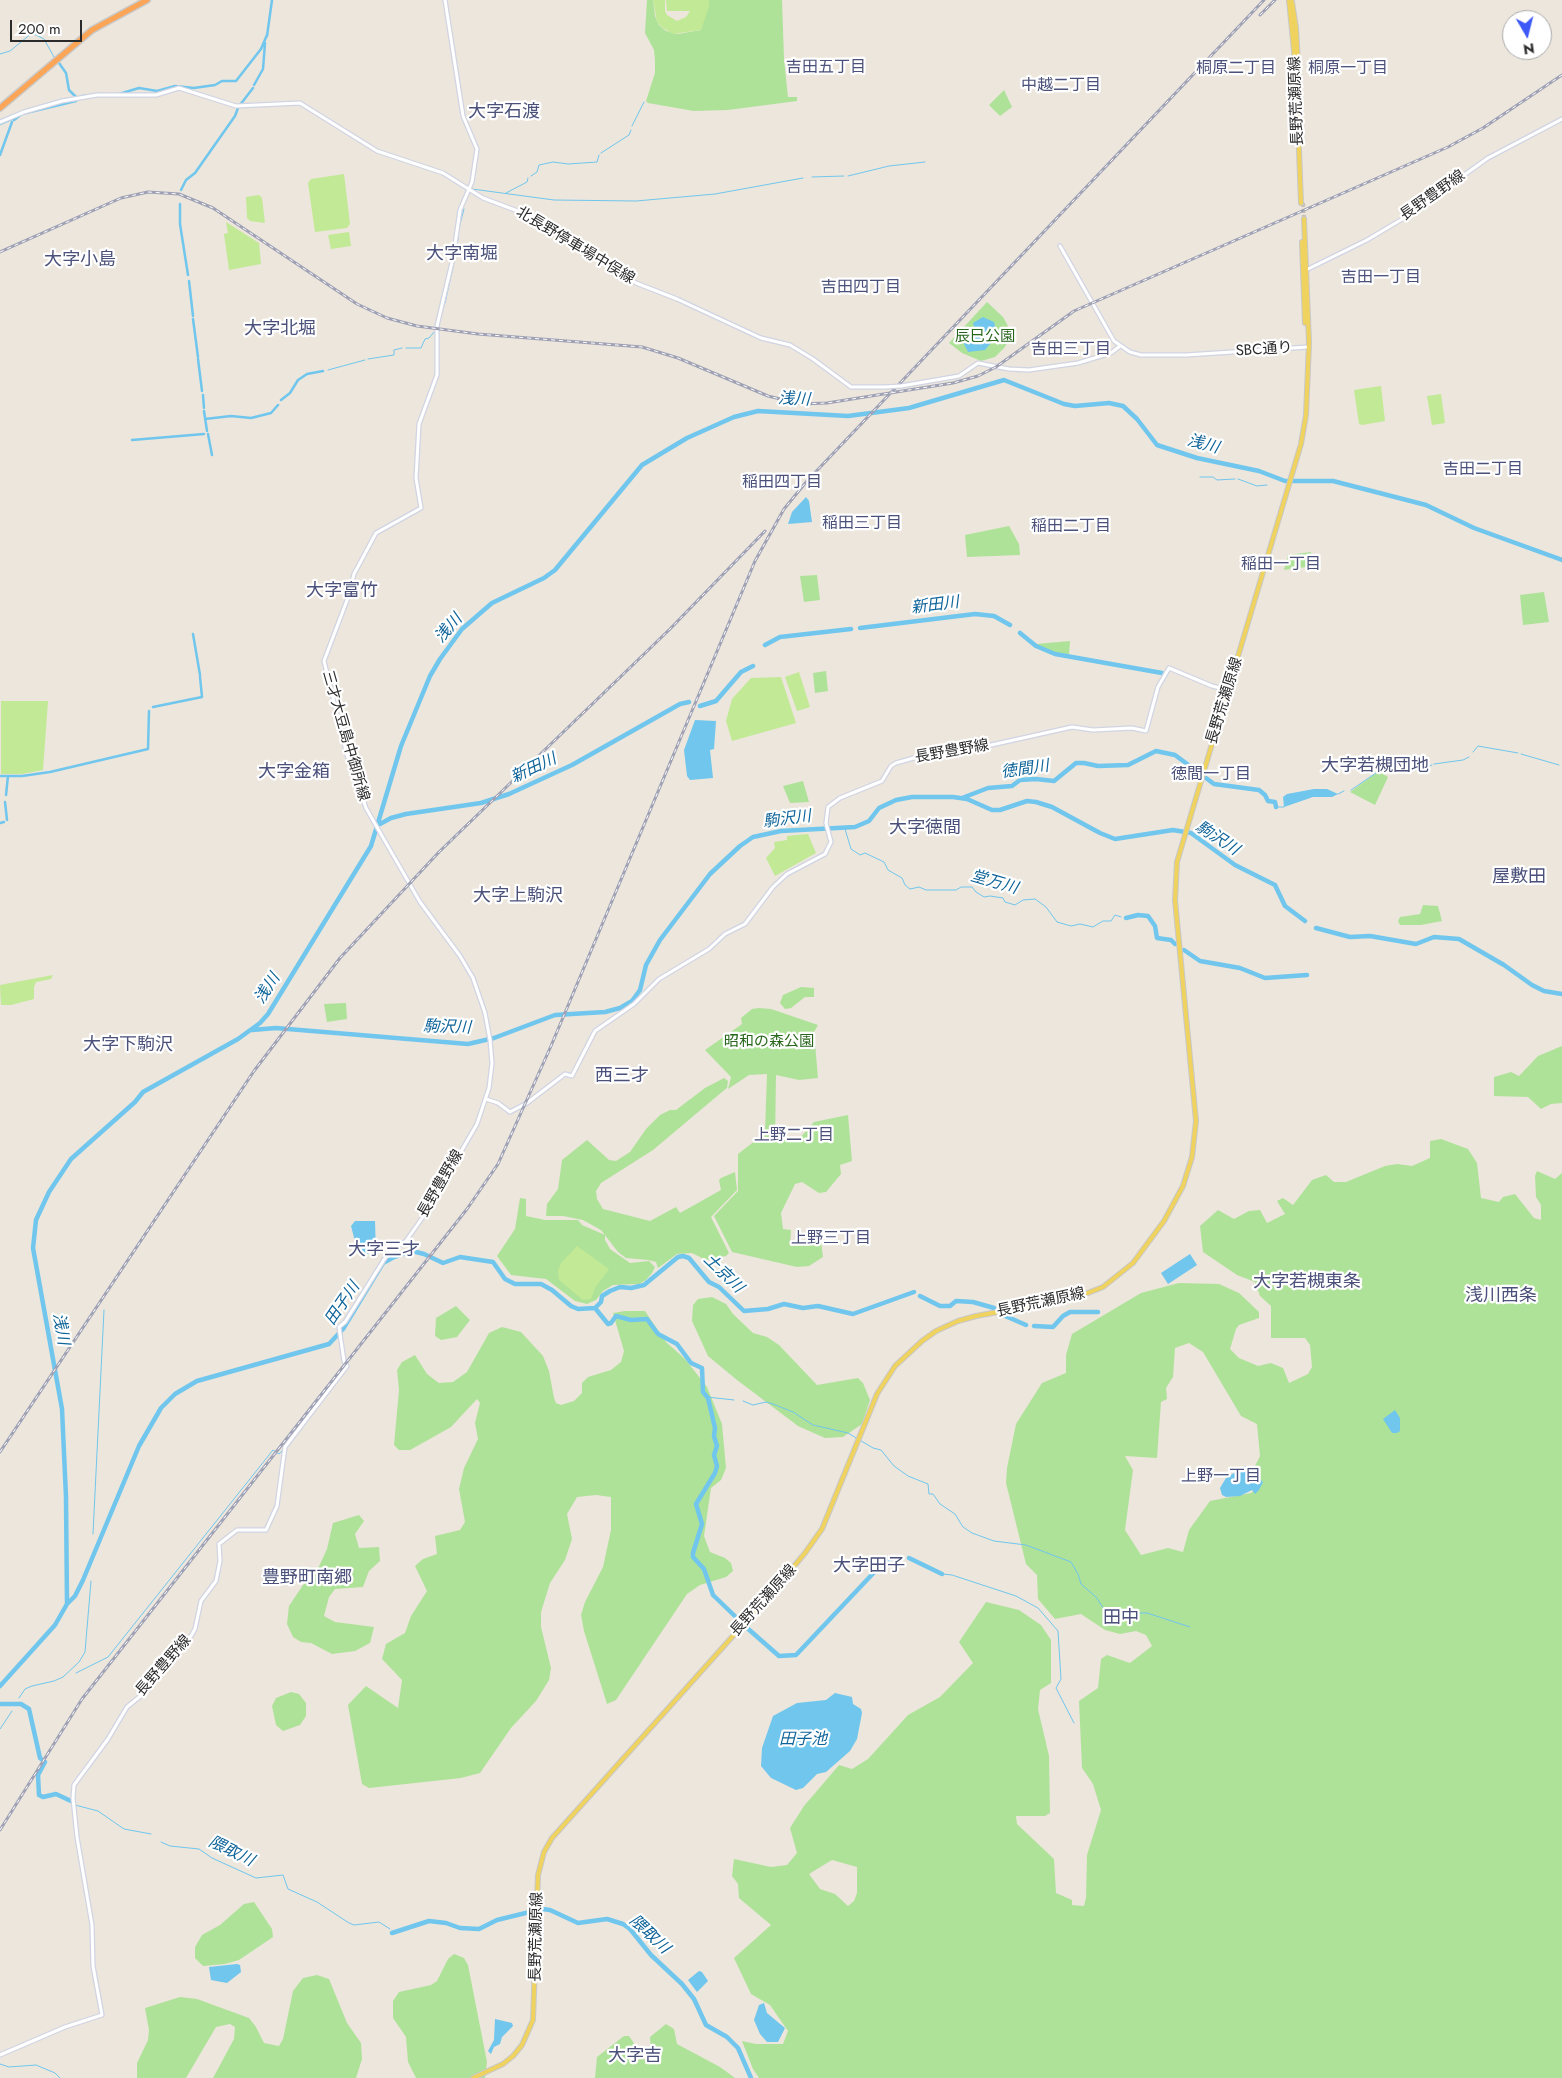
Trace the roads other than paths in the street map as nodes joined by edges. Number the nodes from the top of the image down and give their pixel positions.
1 (147, 0) edge
2 (445, 0) edge
3 (1291, 0) edge
4 (7, 104) junction
5 (0, 108) edge
6 (0, 112) edge
7 (1562, 119) edge
8 (0, 122) edge
9 (468, 190) junction
10 (1302, 203) tunnel mouth
11 (1303, 219) tunnel mouth
12 (1060, 246) dead end
13 (1304, 271) junction
14 (1120, 346) junction
15 (1308, 347) junction
16 (1228, 690) junction
17 (486, 1099) junction
18 (0, 2055) edge
19 (474, 2078) edge

1 - 4 highway
2 - 9 main road, 三才大豆島中御所線
3 - 10 main road, 長野荒瀬原線
4 - 5 highway
4 - 6 highway
7 - 13 main road, 長野豊野線
8 - 9 main road, 北長野停車場中俣線
9 - 14 main road, 北長野停車場中俣線, bridge
9 - 17 main road, 三才大豆島中御所線
11 - 13 main road, 長野荒瀬原線
12 - 14 main road
13 - 15 main road, 長野荒瀬原線
14 - 15 main road, SBC通り
15 - 16 main road, 長野荒瀬原線
16 - 17 main road, 長野豊野線
16 - 19 main road, 長野荒瀬原線
17 - 18 main road, 長野豊野線

